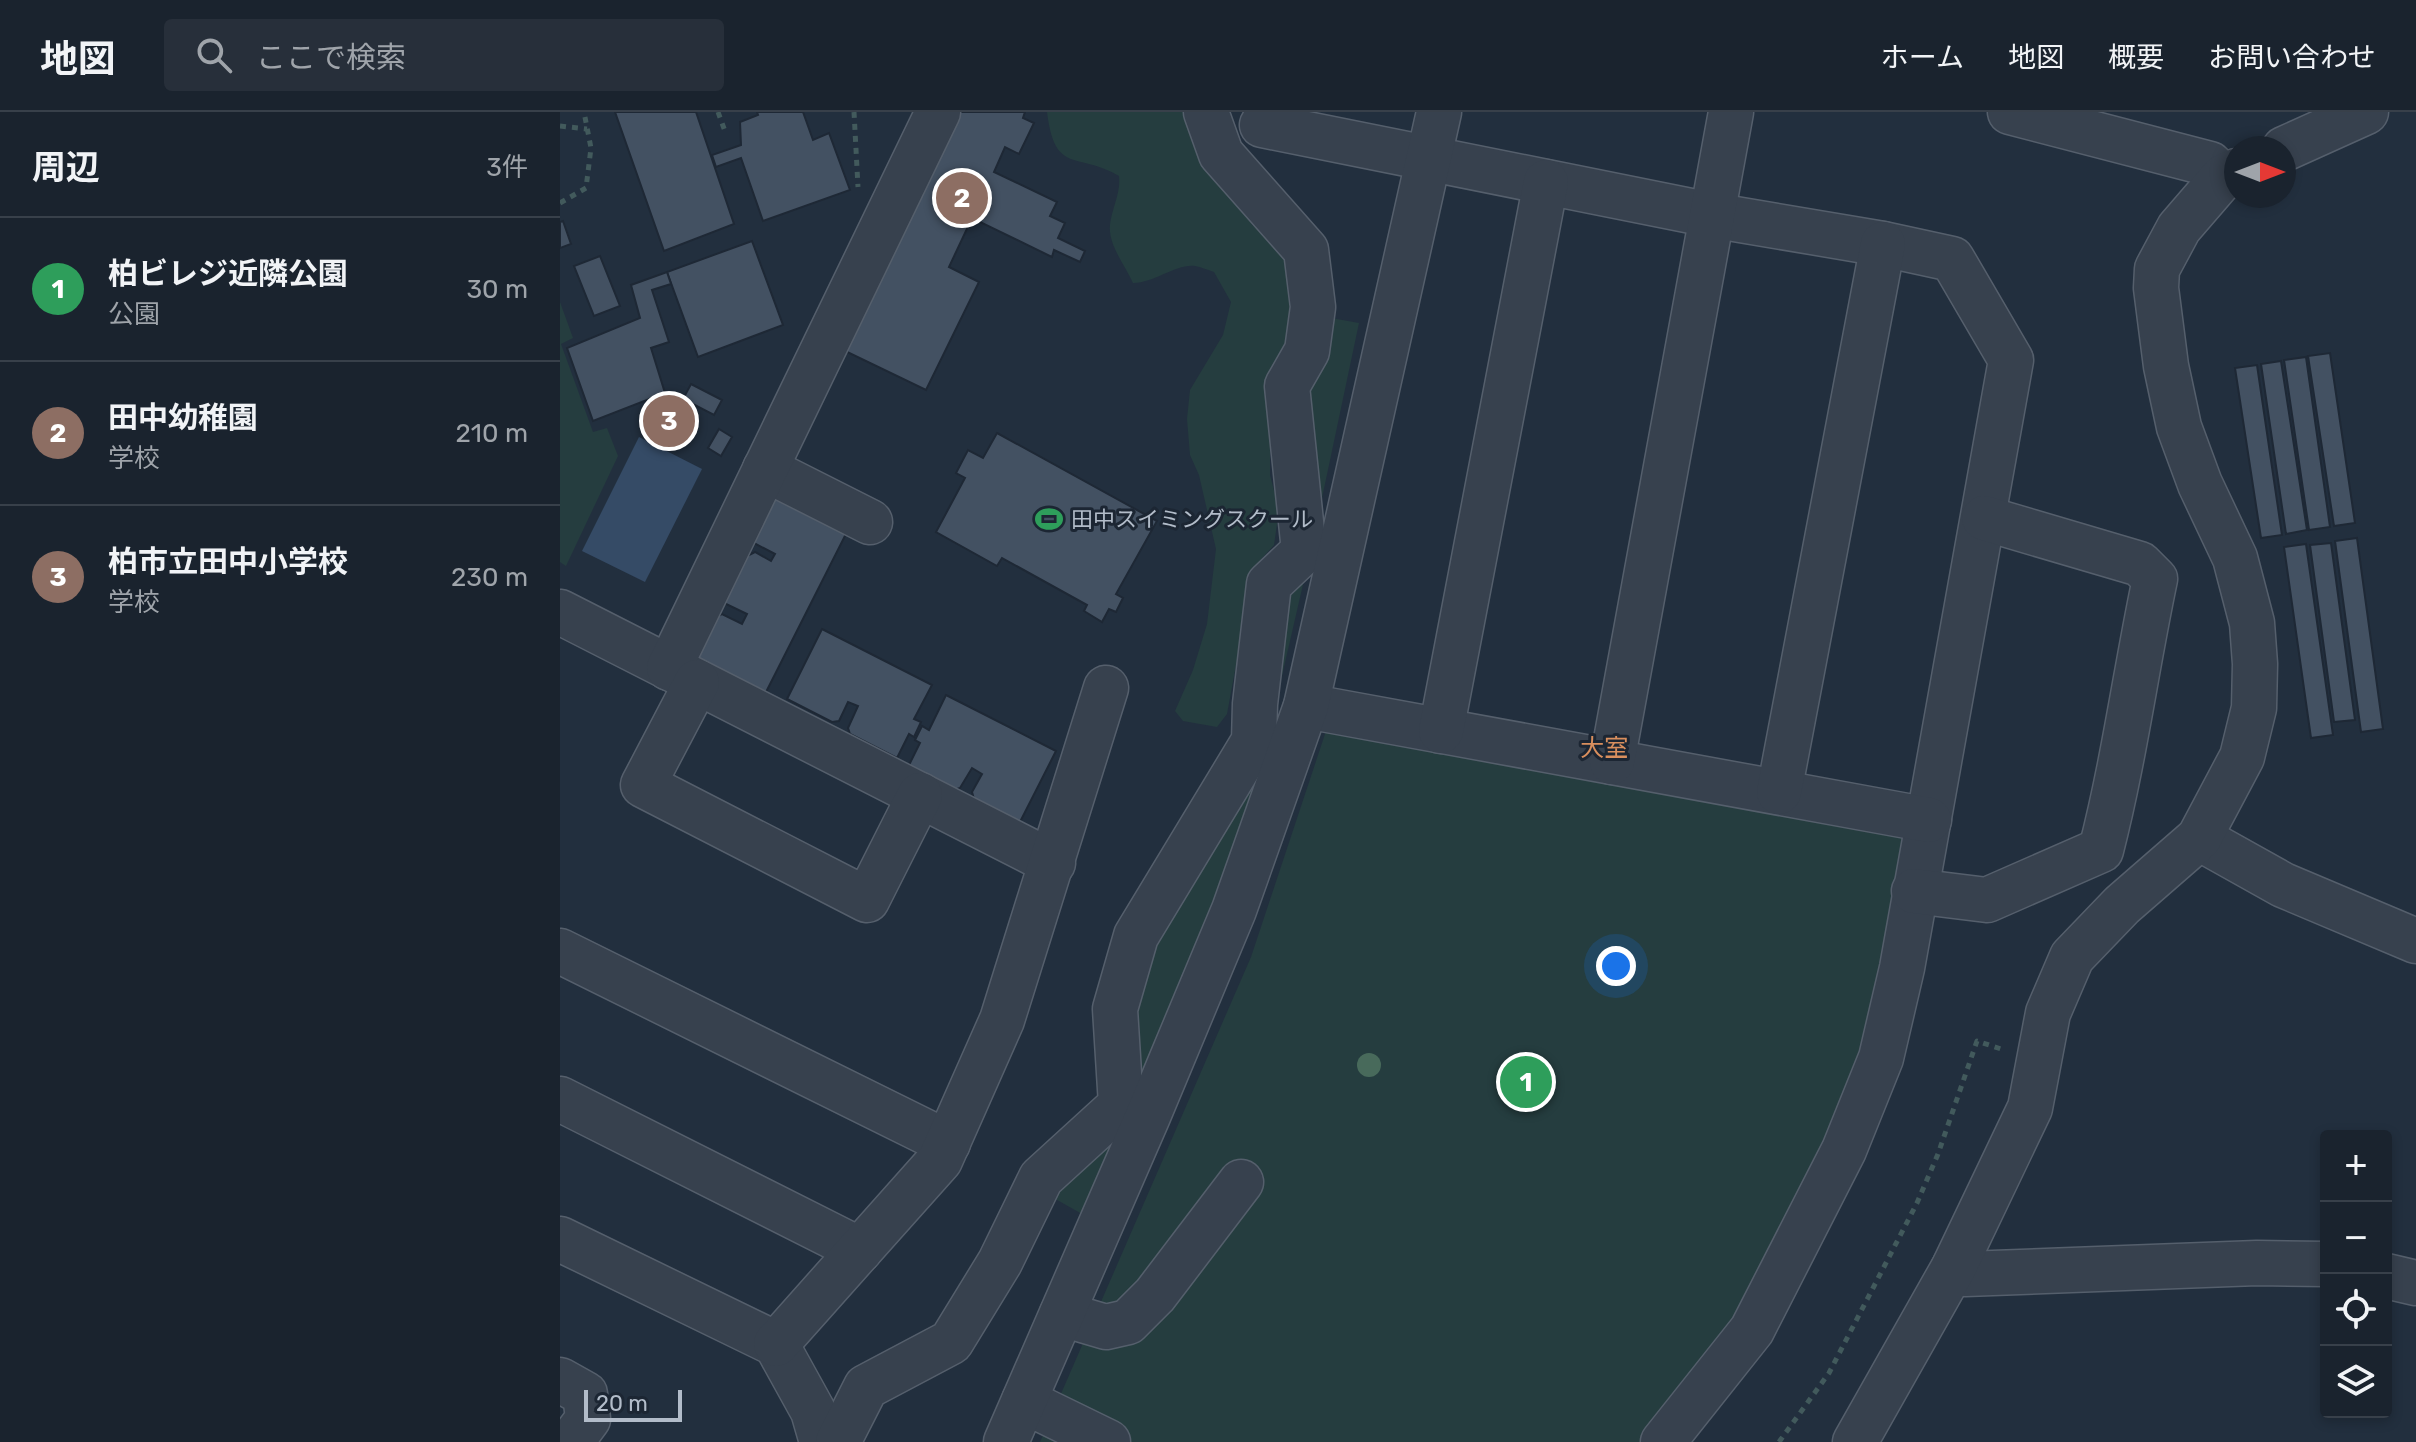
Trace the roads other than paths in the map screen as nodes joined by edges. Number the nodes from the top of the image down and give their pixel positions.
1 (938, 112) edge
2 (1206, 112) edge
3 (1439, 112) edge
4 (1731, 112) edge
5 (2010, 112) edge
6 (2366, 112) edge
7 (1263, 118) edge
8 (2296, 144) edge
9 (1426, 159) junction
10 (2224, 171) edge
11 (2224, 179) edge
12 (1546, 182) junction
13 (1247, 183) junction
14 (1711, 215) junction
15 (1883, 244) junction
16 (765, 469) junction
17 (1984, 518) junction
18 (870, 522) dead end
19 (1321, 554) junction
20 (560, 612) edge
21 (683, 675) junction
22 (1093, 696) dead end
23 (1306, 706) junction
24 (1441, 731) junction
25 (1272, 746) junction
26 (1612, 762) junction
27 (1779, 792) junction
28 (920, 795) junction
29 (1929, 820) junction
30 (2199, 838) junction
31 (1053, 863) junction
32 (1914, 891) junction
33 (2416, 941) edge
34 (560, 951) edge
35 (560, 1099) edge
36 (1135, 1111) junction
37 (948, 1143) junction
38 (1241, 1182) dead end
39 (560, 1239) edge
40 (860, 1250) junction
41 (2320, 1264) edge
42 (1954, 1267) junction
43 (2392, 1277) edge
44 (2416, 1283) edge
45 (1062, 1314) junction
46 (776, 1344) junction
47 (560, 1380) edge
48 (1024, 1401) junction
49 (590, 1434) edge
50 (1866, 1438) edge
51 (822, 1442) edge
52 (838, 1442) edge
53 (1006, 1442) edge
54 (1108, 1442) edge
55 (1663, 1442) edge

1 - 16 street
2 - 13 street
3 - 9 street
4 - 14 street
5 - 10 street
6 - 8 street
7 - 9 street
7 - 13 street
9 - 12 street
9 - 19 street
11 - 30 street
12 - 14 street
12 - 24 street
13 - 19 street
14 - 15 street
14 - 26 street
15 - 17 street
15 - 27 street
16 - 18 street
16 - 21 street
17 - 29 street
17 - 32 street
19 - 23 street
19 - 25 street
20 - 21 street
21 - 28 street
21 - 28 street
22 - 31 street
23 - 24 street
23 - 25 street
24 - 26 street
25 - 36 street
25 - 36 street
26 - 27 street
27 - 29 street
28 - 31 street
29 - 32 street
30 - 33 street
30 - 42 street
31 - 37 street
32 - 55 street
34 - 37 street
35 - 40 street
36 - 45 street
36 - 52 street
37 - 40 street
38 - 45 street
39 - 46 street
40 - 46 street
41 - 42 street
42 - 50 street
43 - 44 street
45 - 48 street
46 - 51 street
47 - 49 street
48 - 53 street
48 - 54 street

